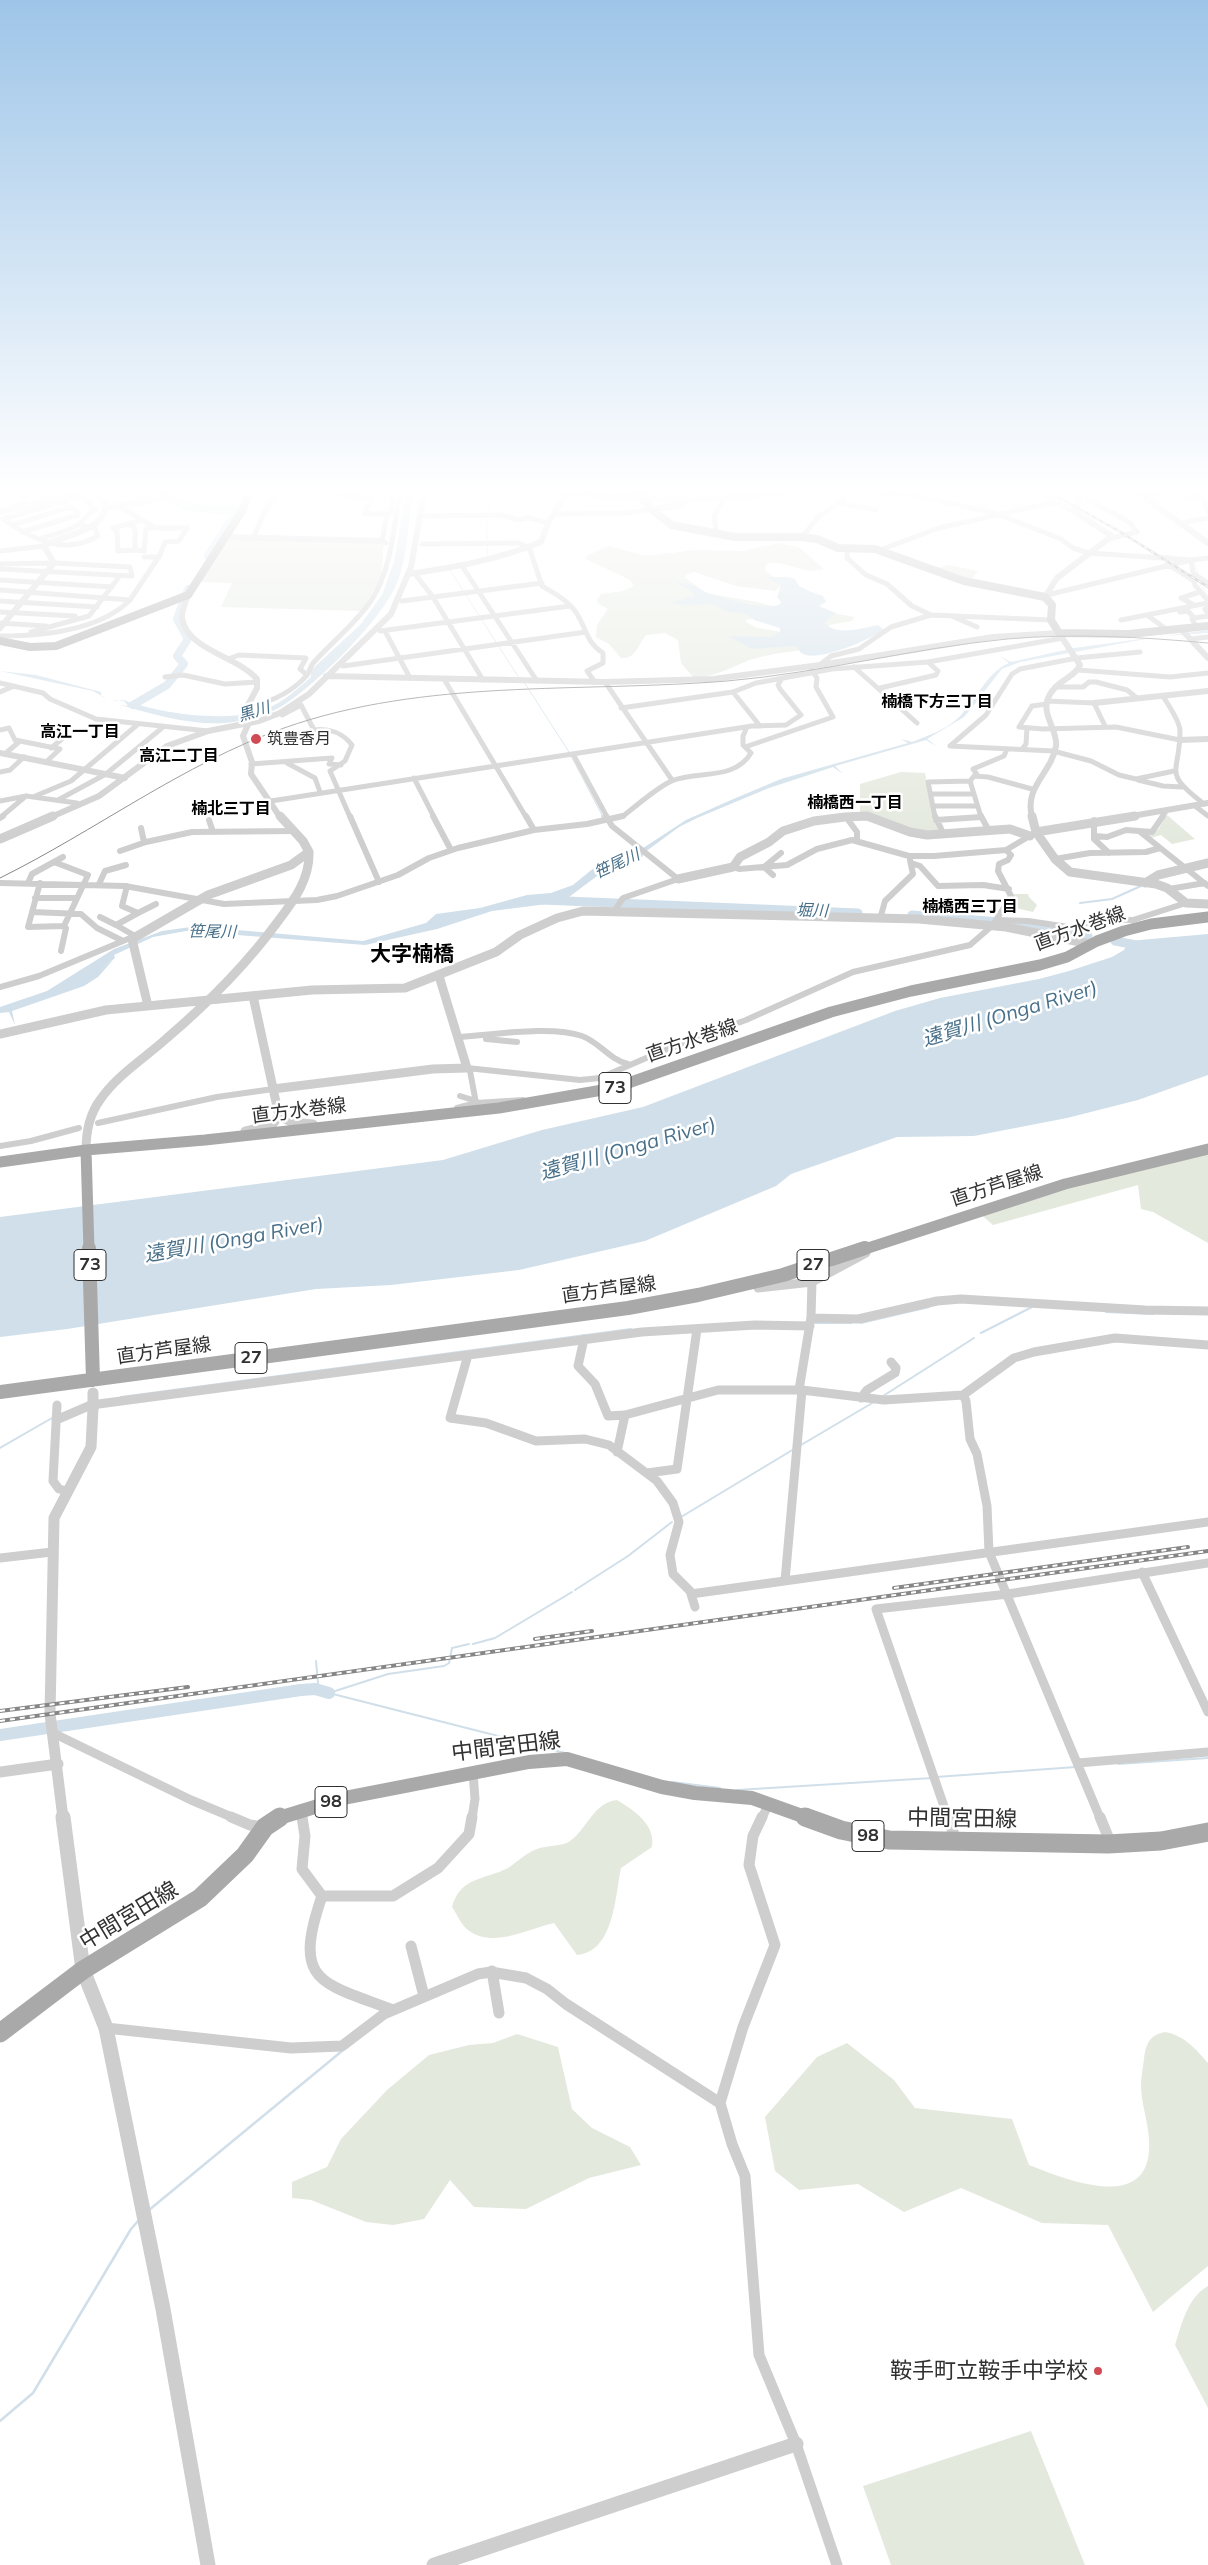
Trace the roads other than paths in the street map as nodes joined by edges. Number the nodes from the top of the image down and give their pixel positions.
1 (570, 606) edge
2 (17, 607) edge
3 (92, 607) edge
4 (97, 607) joint
5 (124, 607) edge
6 (159, 607) edge
7 (185, 607) edge
8 (366, 607) edge
9 (395, 607) edge
10 (438, 607) edge
11 (489, 607) edge
12 (565, 607) edge
13 (913, 607) edge
14 (1052, 607) edge
15 (1184, 607) edge
16 (1208, 608) edge
17 (1017, 611) dead end
18 (1173, 611) junction
19 (0, 612) edge
20 (12, 613) junction
21 (931, 615) junction
22 (1147, 615) junction
23 (1208, 615) edge
24 (495, 616) junction
25 (954, 616) junction
26 (83, 617) junction
27 (1194, 618) junction
28 (1014, 619) junction
29 (1050, 620) junction
30 (1122, 620) dead end
31 (448, 622) junction
32 (1208, 625) edge
33 (1, 626) edge
34 (48, 626) junction
35 (1194, 626) junction
36 (977, 627) dead end
37 (1181, 628) junction
38 (1166, 629) junction
39 (586, 632) junction
40 (0, 636) edge
41 (1208, 636) edge
42 (1062, 637) junction
43 (1191, 638) junction
44 (0, 641) edge
45 (513, 642) junction
46 (465, 649) junction
47 (1140, 652) dead end
48 (1077, 657) junction
49 (400, 658) junction
50 (1208, 658) edge
51 (228, 659) junction
52 (928, 662) junction
53 (365, 663) junction
54 (820, 665) junction
55 (343, 666) dead end
56 (854, 666) junction
57 (811, 669) junction
58 (1078, 670) junction
59 (1208, 673) edge
60 (307, 675) junction
61 (326, 676) junction
62 (165, 677) dead end
63 (370, 677) junction
64 (410, 678) junction
65 (444, 679) junction
66 (483, 680) junction
67 (782, 680) junction
68 (537, 681) junction
69 (257, 682) junction
70 (595, 682) junction
71 (605, 682) junction
72 (0, 683) edge
73 (16, 686) junction
74 (1056, 687) junction
75 (880, 688) junction
76 (1208, 691) edge
77 (0, 692) edge
78 (733, 692) junction
79 (1163, 696) junction
80 (1137, 698) junction
81 (1047, 702) junction
82 (1094, 704) junction
83 (621, 708) junction
84 (249, 709) junction
85 (280, 713) junction
86 (250, 722) junction
87 (916, 723) dead end
88 (137, 725) junction
89 (50, 726) dead end
90 (760, 726) junction
91 (1106, 726) junction
92 (747, 727) junction
93 (162, 728) junction
94 (1027, 728) junction
95 (1052, 729) junction
96 (0, 730) edge
97 (208, 731) junction
98 (1180, 740) junction
99 (1208, 740) edge
100 (20, 741) junction
101 (646, 743) junction
102 (745, 747) junction
103 (50, 748) junction
104 (1023, 748) junction
105 (1007, 749) junction
106 (1053, 751) junction
107 (3, 753) edge
108 (573, 754) junction
109 (24, 757) junction
110 (46, 762) junction
111 (287, 763) junction
112 (251, 764) junction
113 (341, 765) junction
114 (496, 766) junction
115 (86, 770) junction
116 (1174, 771) junction
117 (0, 772) edge
118 (106, 774) junction
119 (690, 776) junction
120 (978, 776) junction
121 (125, 778) junction
122 (414, 778) junction
123 (672, 780) junction
124 (1136, 780) junction
125 (970, 782) junction
126 (1182, 787) junction
127 (337, 789) junction
128 (1032, 789) junction
129 (320, 792) junction
130 (930, 794) junction
131 (973, 794) junction
132 (26, 796) junction
133 (653, 796) junction
134 (33, 797) junction
135 (58, 800) junction
136 (271, 800) junction
137 (0, 801) edge
138 (77, 803) junction
139 (1206, 804) edge
140 (933, 806) junction
141 (977, 806) junction
142 (1195, 806) junction
143 (1164, 813) junction
144 (1208, 816) edge
145 (846, 817) junction
146 (981, 817) junction
147 (0, 818) edge
148 (606, 819) junction
149 (208, 820) dead end
150 (936, 820) junction
151 (1094, 820) junction
152 (142, 828) dead end
153 (534, 830) junction
154 (989, 830) junction
155 (294, 831) junction
156 (1139, 831) junction
157 (213, 832) junction
158 (1033, 834) junction
159 (944, 835) junction
160 (1094, 836) junction
161 (0, 839) edge
162 (857, 839) junction
163 (144, 842) junction
164 (1160, 848) junction
165 (451, 850) junction
166 (1006, 850) junction
167 (120, 851) dead end
168 (309, 852) junction
169 (781, 853) dead end
170 (1109, 853) junction
171 (909, 856) junction
172 (63, 857) dead end
173 (1055, 859) junction
174 (54, 862) junction
175 (912, 863) junction
176 (1208, 863) edge
177 (126, 865) dead end
178 (733, 867) junction
179 (764, 867) junction
180 (1187, 869) junction
181 (774, 875) dead end
182 (678, 879) junction
183 (380, 882) junction
184 (0, 883) edge
185 (28, 883) junction
186 (40, 883) junction
187 (1145, 883) junction
188 (83, 884) junction
189 (99, 884) junction
190 (1206, 884) edge
191 (127, 886) junction
192 (1009, 889) junction
193 (1169, 889) junction
194 (35, 898) junction
195 (76, 898) junction
196 (199, 900) junction
197 (293, 902) junction
198 (1186, 902) junction
199 (156, 904) dead end
200 (1208, 904) edge
201 (615, 910) junction
202 (32, 912) junction
203 (70, 912) junction
204 (138, 913) junction
205 (881, 916) junction
206 (100, 917) dead end
207 (1208, 917) edge
208 (995, 922) junction
209 (116, 925) junction
210 (64, 926) junction
211 (133, 938) junction
212 (121, 940) junction
213 (1090, 944) junction
214 (61, 951) dead end
215 (439, 976) junction
216 (0, 987) edge
217 (253, 996) junction
218 (211, 999) junction
219 (148, 1003) junction
220 (0, 1034) edge
221 (458, 1039) junction
222 (517, 1042) dead end
223 (628, 1064) junction
224 (467, 1068) junction
225 (273, 1089) junction
226 (460, 1096) dead end
227 (476, 1102) junction
228 (539, 1103) junction
229 (448, 1113) junction
230 (279, 1116) junction
231 (380, 1120) junction
232 (98, 1123) dead end
233 (78, 1128) dead end
234 (205, 1140) junction
235 (0, 1146) edge
236 (1208, 1149) edge
237 (86, 1152) junction
238 (0, 1162) edge
239 (869, 1247) junction
240 (812, 1282) junction
241 (732, 1287) junction
242 (1208, 1311) edge
243 (810, 1322) junction
244 (696, 1328) junction
245 (584, 1339) junction
246 (1208, 1345) edge
247 (468, 1355) junction
248 (892, 1362) dead end
249 (93, 1383) junction
250 (801, 1390) junction
251 (0, 1392) edge
252 (963, 1395) junction
253 (686, 1398) junction
254 (860, 1398) junction
255 (57, 1405) dead end
256 (625, 1415) junction
257 (56, 1420) junction
258 (617, 1452) junction
259 (647, 1473) junction
260 (66, 1491) junction
261 (1208, 1522) edge
262 (52, 1552) junction
263 (989, 1552) junction
264 (0, 1558) edge
265 (1208, 1562) edge
266 (1142, 1572) junction
267 (784, 1581) junction
268 (691, 1594) junction
269 (1008, 1594) junction
270 (694, 1607) dead end
271 (1208, 1712) edge
272 (53, 1733) junction
273 (1208, 1752) edge
274 (1078, 1763) junction
275 (58, 1764) junction
276 (0, 1772) edge
277 (473, 1772) junction
278 (769, 1803) junction
279 (301, 1812) junction
280 (265, 1827) junction
281 (1208, 1832) edge
282 (956, 1841) junction
283 (1111, 1844) junction
284 (322, 1896) junction
285 (411, 1946) dead end
286 (83, 1970) junction
287 (492, 1971) junction
288 (424, 1996) junction
289 (393, 2010) junction
290 (499, 2013) dead end
291 (106, 2028) junction
292 (0, 2033) edge
293 (720, 2103) junction
294 (796, 2444) junction
295 (208, 2565) edge
296 (434, 2565) edge
297 (837, 2565) edge

1 - 39 street
2 - 20 street
3 - 4 street
4 - 26 street
5 - 40 street
6 - 44 main road
7 - 51 street
8 - 60 street
9 - 61 street
10 - 31 street
11 - 24 street
12 - 24 street
13 - 21 street
14 - 29 main road
15 - 18 street
16 - 23 street
17 - 28 street
18 - 22 street
18 - 27 street
19 - 20 street
20 - 26 street
20 - 33 street
21 - 25 street
21 - 54 street
22 - 30 street
22 - 38 street
23 - 27 street
24 - 31 street
24 - 45 street
25 - 28 street
25 - 36 street
26 - 34 street
27 - 35 street
28 - 29 street
29 - 42 main road
31 - 46 street
31 - 49 street
32 - 35 main road
33 - 34 street
33 - 34 street
35 - 37 main road
37 - 38 main road
37 - 43 street
38 - 42 main road
39 - 45 street
39 - 70 street
41 - 43 street
42 - 48 street
42 - 52 street
42 - 54 street
43 - 50 street
45 - 46 street
45 - 68 street
46 - 49 street
46 - 66 street
47 - 48 street
48 - 58 street
48 - 105 street
49 - 53 street
49 - 64 street
51 - 60 street
51 - 69 street
52 - 56 street
52 - 75 street
53 - 55 street
53 - 63 street
54 - 57 street
56 - 57 street
56 - 75 street
57 - 67 street
57 - 71 street
57 - 102 street
58 - 59 street
58 - 74 street
60 - 84 street
61 - 63 street
61 - 85 street
62 - 69 street
63 - 64 street
64 - 65 street
65 - 66 street
65 - 114 street
66 - 68 street
67 - 78 street
67 - 90 street
68 - 70 street
69 - 84 street
70 - 71 street
71 - 83 street
72 - 73 street
73 - 77 street
73 - 88 street
74 - 80 street
74 - 81 street
75 - 87 street
76 - 79 street
78 - 83 street
78 - 90 street
79 - 80 street
79 - 98 street
80 - 82 street
81 - 82 street
81 - 94 street
81 - 95 street
82 - 91 street
83 - 101 street
84 - 86 street
85 - 86 street
85 - 113 street
86 - 97 street
86 - 112 street
88 - 93 street
88 - 115 street
89 - 103 street
90 - 92 street
91 - 95 street
91 - 98 street
92 - 101 street
92 - 102 street
93 - 97 street
93 - 118 street
94 - 95 street
94 - 104 street
95 - 106 street
96 - 100 street
97 - 121 street
98 - 99 street
98 - 116 street
100 - 103 street
100 - 107 street
101 - 108 street
101 - 123 street
102 - 119 street
103 - 110 street
104 - 105 street
104 - 106 street
105 - 120 street
106 - 124 street
106 - 128 street
107 - 109 street
108 - 114 street
108 - 148 street
109 - 110 street
109 - 117 street
110 - 115 street
111 - 112 street
111 - 113 street
111 - 129 street
112 - 136 street
113 - 127 street
114 - 122 street
114 - 153 street
115 - 118 street
115 - 134 street
116 - 124 street
116 - 126 street
118 - 121 street
118 - 135 street
119 - 123 street
119 - 133 street
120 - 125 street
120 - 128 street
121 - 138 street
122 - 127 street
122 - 165 street
123 - 133 street
124 - 126 street
125 - 130 street
125 - 131 street
126 - 139 street
127 - 129 street
127 - 183 street
128 - 158 street
129 - 136 street
130 - 131 street
130 - 140 street
131 - 141 street
132 - 134 street
132 - 137 street
132 - 147 street
133 - 148 street
134 - 135 street
135 - 138 street
136 - 155 street
138 - 161 street
139 - 142 street
140 - 141 street
140 - 150 street
141 - 146 street
142 - 143 street
142 - 144 street
143 - 151 street
143 - 156 street
145 - 159 street
145 - 162 street
145 - 178 street
146 - 150 street
146 - 154 street
148 - 153 street
148 - 182 street
149 - 157 street
150 - 159 street
151 - 158 street
151 - 160 street
152 - 163 street
153 - 165 street
154 - 158 street
154 - 159 street
155 - 157 street
155 - 168 street
156 - 160 street
156 - 164 street
157 - 163 street
158 - 166 street
158 - 173 street
160 - 170 street
162 - 171 street
162 - 179 street
163 - 167 street
164 - 170 street
164 - 180 street
165 - 183 street
166 - 171 street
166 - 192 street
168 - 196 street
168 - 197 street
169 - 179 street
170 - 173 street
171 - 175 street
172 - 174 street
173 - 187 street
174 - 185 street
174 - 188 street
175 - 192 street
175 - 205 street
176 - 180 street
177 - 189 street
178 - 179 street
178 - 182 street
179 - 181 street
180 - 187 street
180 - 190 street
182 - 201 street
183 - 197 street
184 - 185 street
185 - 186 street
186 - 188 street
186 - 194 street
187 - 193 street
188 - 189 street
188 - 195 street
189 - 191 street
190 - 193 street
191 - 196 street
191 - 204 street
192 - 208 street
193 - 198 street
194 - 195 street
194 - 202 street
195 - 203 street
196 - 197 street
196 - 211 street
197 - 218 street
198 - 200 street
198 - 208 street
199 - 204 street
201 - 205 street
201 - 215 street
202 - 203 street
202 - 210 street
203 - 210 street
203 - 212 street
204 - 209 street
205 - 208 street
206 - 209 street
207 - 213 main road, 直方水巻線 / 73
208 - 213 street
208 - 223 street
209 - 211 street
210 - 214 street
211 - 212 street
211 - 219 street
212 - 216 street
213 - 228 main road, 直方水巻線 / 73
215 - 217 street
215 - 221 street
217 - 218 street
217 - 225 street
218 - 219 street
218 - 237 street
219 - 220 street
221 - 222 street
221 - 223 street
221 - 224 street
223 - 224 street
224 - 225 street
224 - 227 street
225 - 230 street
225 - 232 street
226 - 227 street
227 - 228 street
227 - 229 street
228 - 229 main road, 直方水巻線 / 73
229 - 231 main road, 直方水巻線 / 73
230 - 231 street
230 - 234 street
231 - 234 main road, 直方水巻線 / 73
233 - 235 street
234 - 237 main road, 直方水巻線 / 73
236 - 239 main road, 直方芦屋線 / 27
237 - 238 main road, 直方水巻線 / 73
237 - 249 main road, 73
239 - 240 street
239 - 241 main road, 直方芦屋線 / 27
240 - 241 street
240 - 243 street
241 - 249 main road, 直方芦屋線 / 27
242 - 243 street
243 - 244 street
243 - 250 street
244 - 245 street
244 - 253 street
245 - 247 street
245 - 256 street
246 - 252 street
247 - 257 street
247 - 258 street
248 - 254 street
249 - 251 main road, 直方芦屋線 / 27
249 - 260 street, bridge
250 - 253 street
250 - 254 street
250 - 267 street
252 - 254 street
252 - 263 street
253 - 256 street
253 - 259 street
255 - 257 street
256 - 258 street
257 - 260 street
258 - 259 street
259 - 268 street
260 - 262 street
261 - 263 street
262 - 264 street
262 - 272 street
263 - 267 street
263 - 269 street
265 - 266 street
266 - 269 street
266 - 271 street
267 - 268 street
268 - 270 street
269 - 274 street
269 - 282 street
272 - 275 street
272 - 280 street
273 - 274 street
274 - 283 street
275 - 276 street
275 - 286 street
277 - 278 main road, 中間宮田線 / 98
277 - 279 main road, 中間宮田線 / 98
277 - 284 street
278 - 282 main road, 中間宮田線 / 98
278 - 293 street
279 - 280 main road, 中間宮田線 / 98
279 - 284 street
280 - 286 main road, 中間宮田線 / 98
281 - 283 main road, 中間宮田線 / 98
282 - 283 main road, 中間宮田線 / 98
284 - 289 street
285 - 288 street
286 - 291 street
286 - 292 main road, 中間宮田線 / 98
287 - 288 street
287 - 290 street
287 - 293 street
288 - 289 street
289 - 291 street
291 - 295 street
293 - 294 street
294 - 296 street
294 - 297 street

